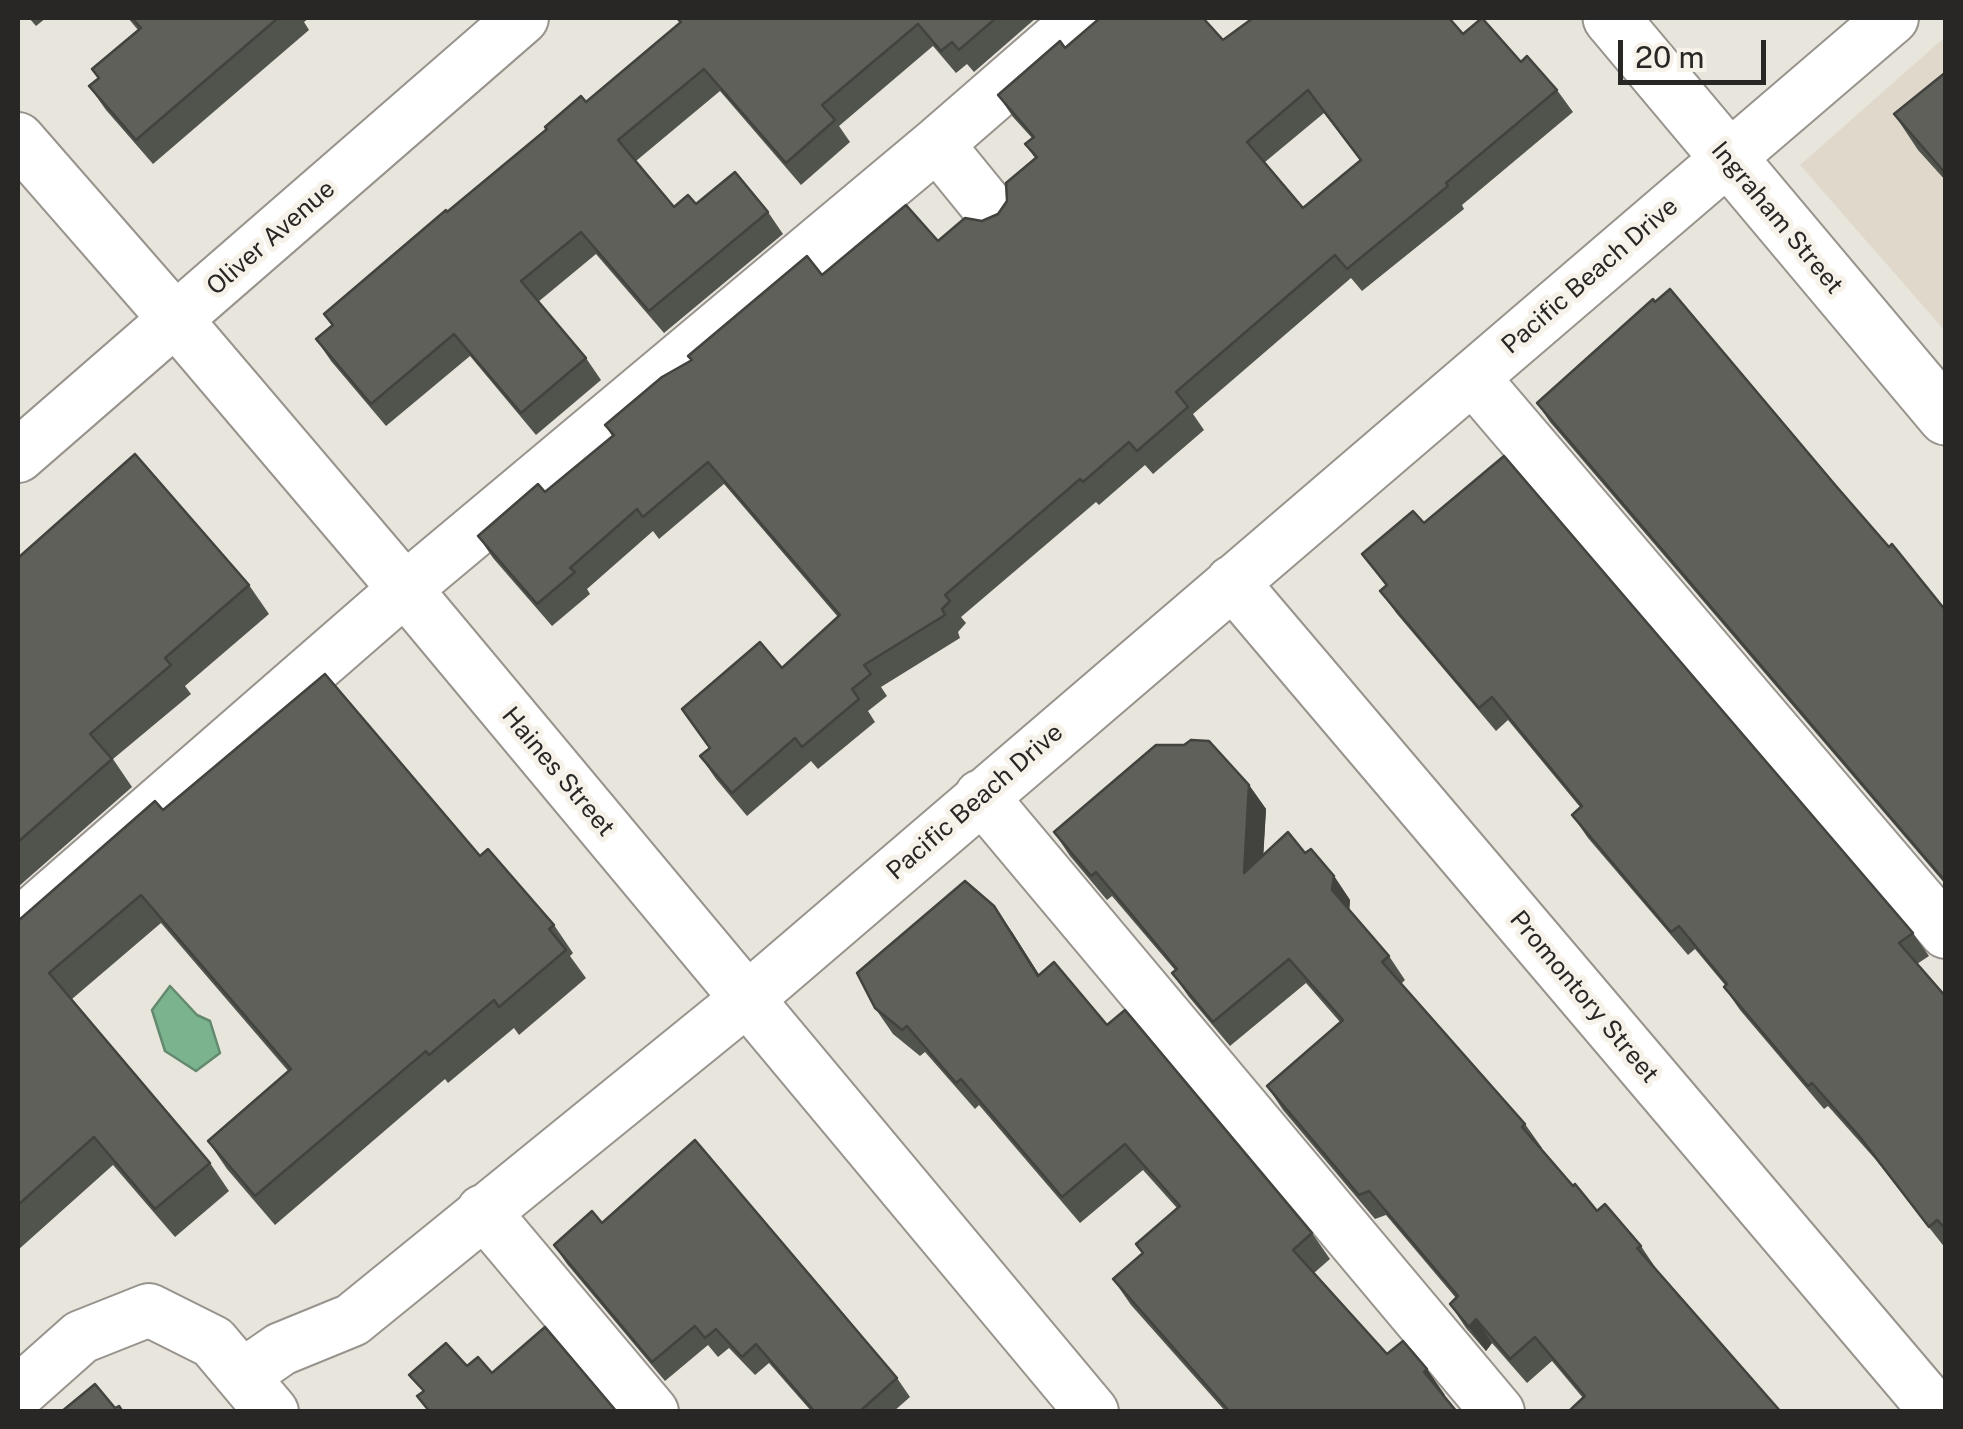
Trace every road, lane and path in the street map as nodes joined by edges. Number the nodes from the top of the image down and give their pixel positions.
1 (522, 18) edge
2 (1082, 18) edge
3 (1612, 18) edge
4 (1892, 18) edge
5 (18, 139) edge
6 (937, 144) junction
7 (1726, 158) junction
8 (994, 214) edge
9 (176, 320) junction
10 (1472, 378) junction
11 (1946, 418) edge
12 (18, 456) edge
13 (1232, 582) junction
14 (405, 590) junction
15 (981, 796) junction
16 (18, 926) edge
17 (1946, 932) edge
18 (747, 999) junction
19 (483, 1211) junction
20 (18, 1393) edge
21 (257, 1394) edge
22 (652, 1412) edge
23 (1092, 1412) edge
24 (1498, 1412) edge
25 (1937, 1412) edge

1 - 9 street, Oliver Avenue
2 - 6 street
3 - 7 main road, Ingraham Street
4 - 7 street, Pacific Beach Drive
5 - 9 street, Haines Street
6 - 8 street
6 - 14 street
7 - 10 street, Pacific Beach Drive
7 - 11 main road, Ingraham Street
9 - 12 street, Oliver Avenue
9 - 14 street, Haines Street
10 - 13 street, Pacific Beach Drive
10 - 17 street
13 - 15 street, Pacific Beach Drive
13 - 25 street, Promontory Street
14 - 16 street
14 - 18 street, Haines Street
15 - 18 street, Pacific Beach Drive
15 - 24 street
18 - 19 street, Pacific Beach Drive
18 - 23 street, Haines Street
19 - 21 street, Pacific Beach Drive
19 - 22 street
20 - 21 street, Pacific Beach Drive

